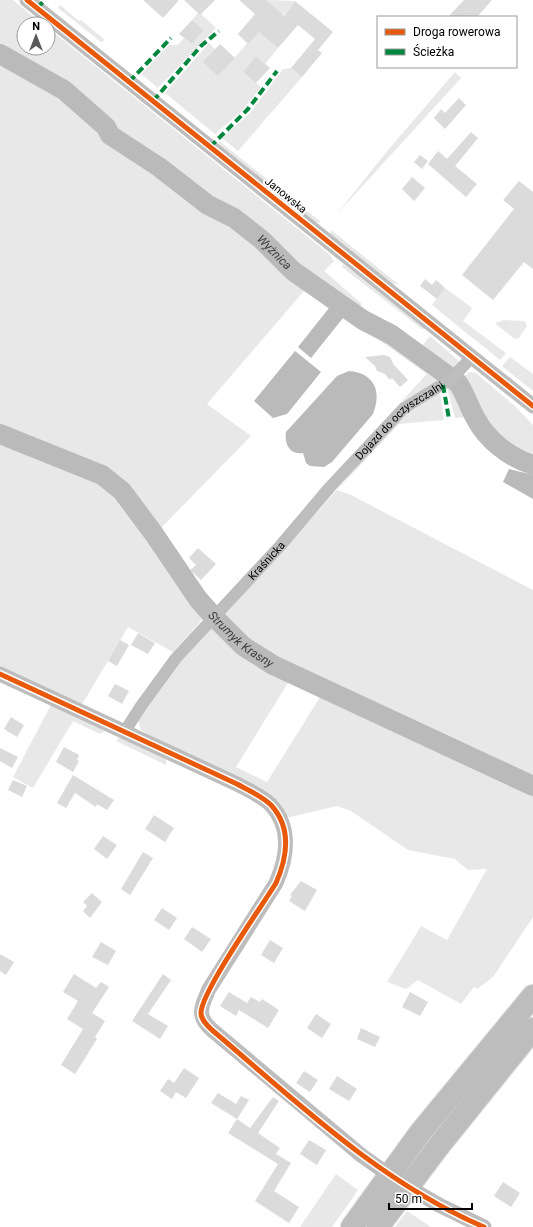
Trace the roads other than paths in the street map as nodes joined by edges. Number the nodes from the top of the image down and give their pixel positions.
1 (27, 0) edge
2 (472, 357) junction
3 (533, 406) edge
4 (330, 487) joint
5 (0, 674) edge
6 (125, 731) junction
7 (533, 996) edge
8 (533, 1029) edge
9 (352, 1227) edge
10 (378, 1227) edge
11 (484, 1227) edge

1 - 2 street, Janowska
2 - 3 street, Janowska
2 - 4 street, Dojazd do oczyszczalni
4 - 6 street, Kraśnicka
5 - 6 street
6 - 11 street, bridge
7 - 9 highway
8 - 10 highway

